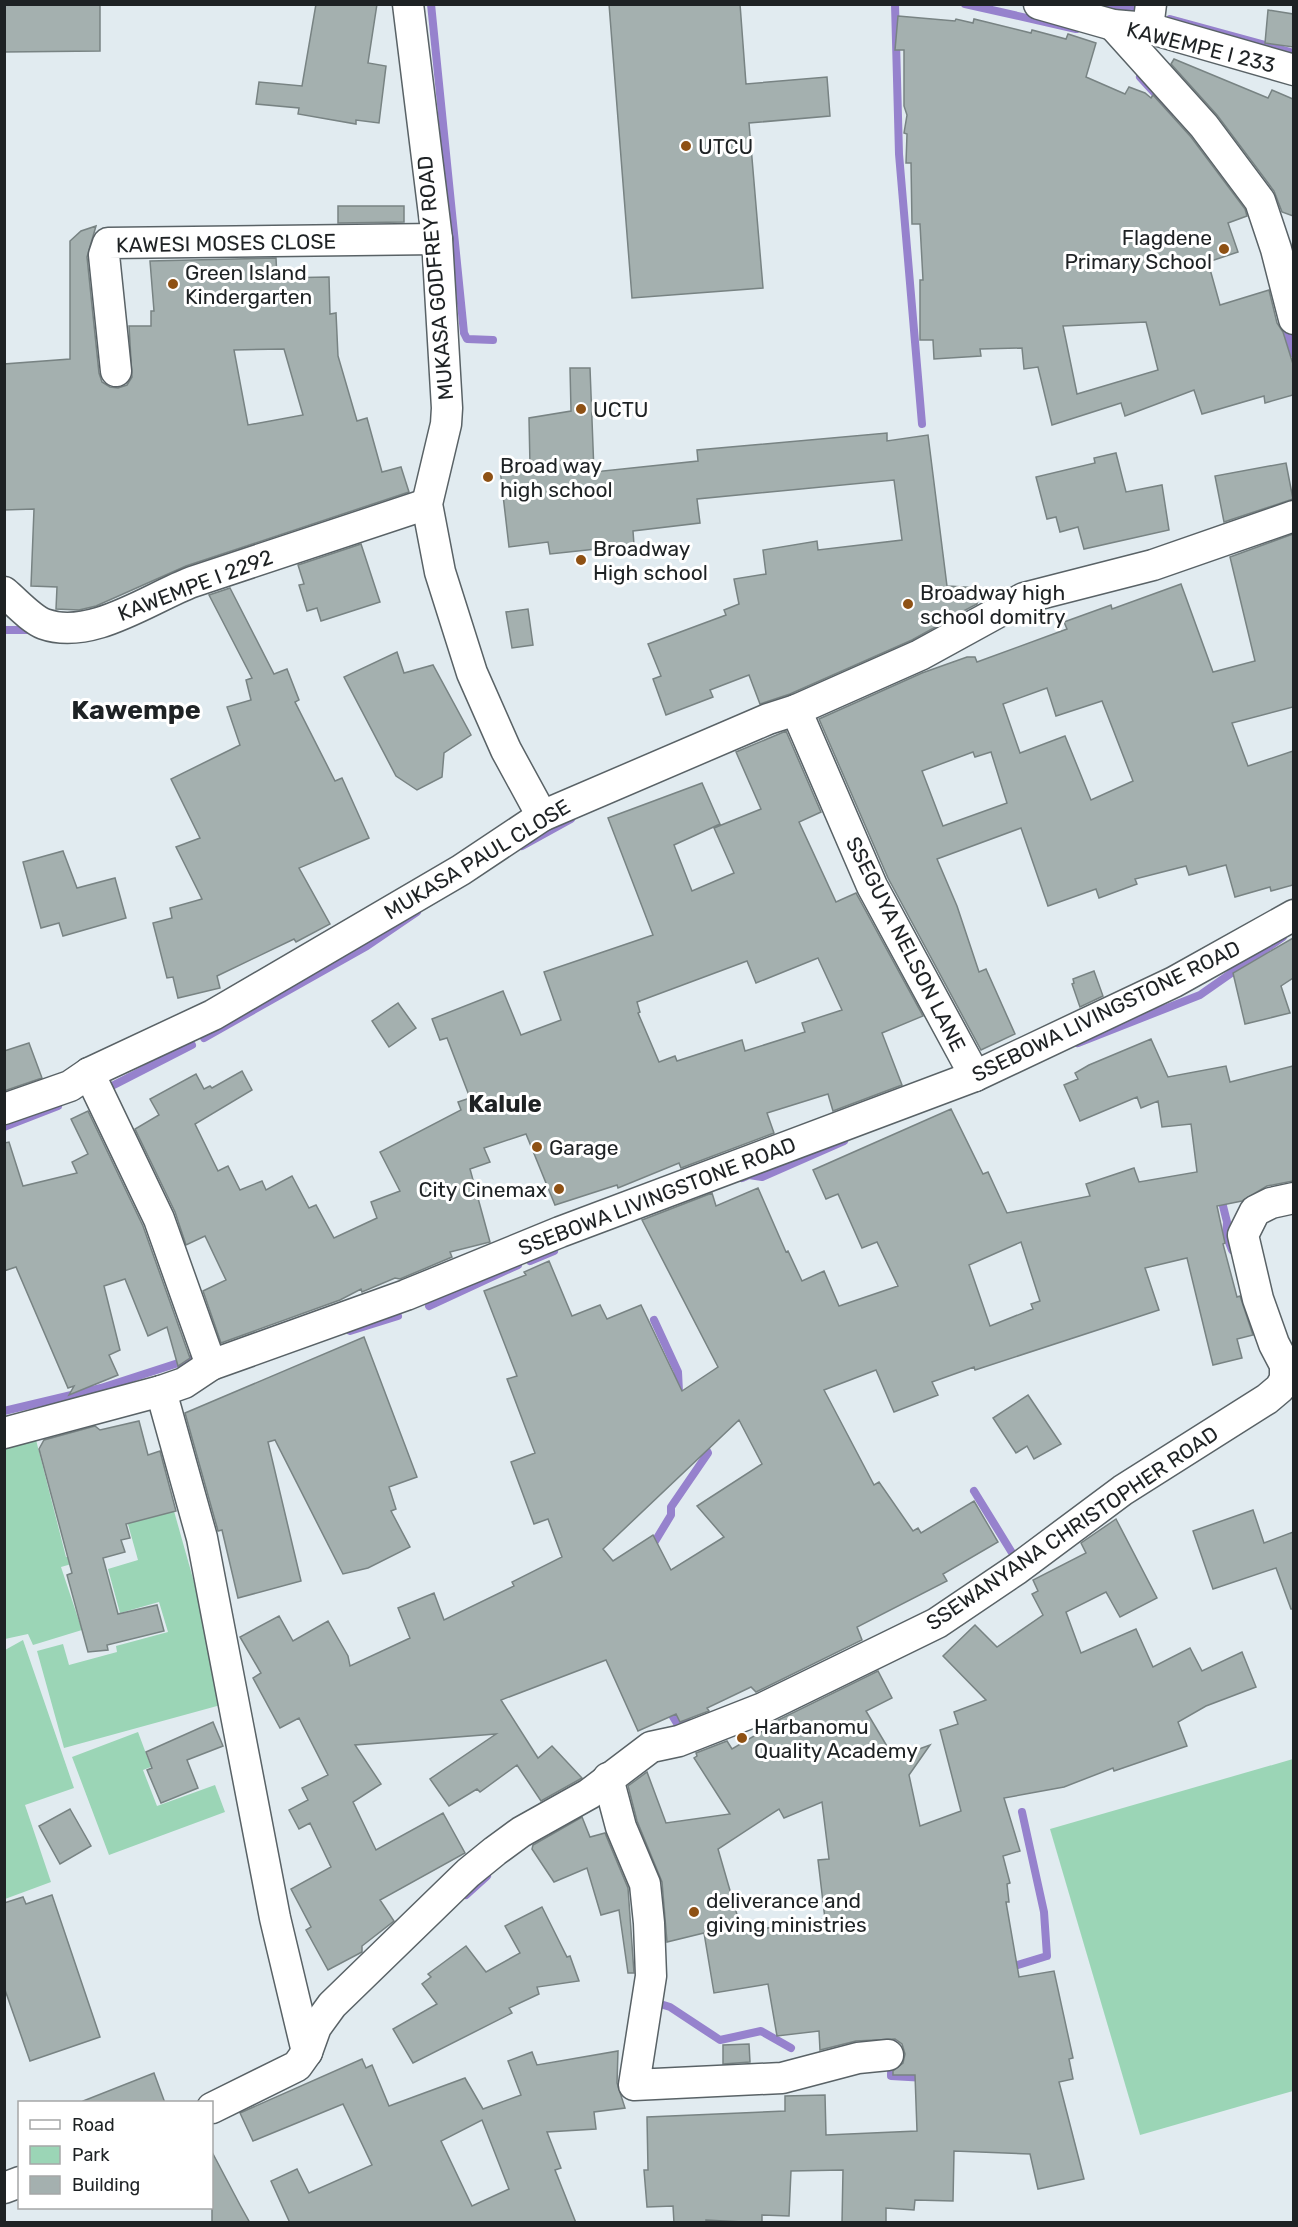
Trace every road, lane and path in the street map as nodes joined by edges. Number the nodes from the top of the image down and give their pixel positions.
1 (408, 4) edge
2 (1039, 4) edge
3 (1149, 16) edge
4 (1113, 25) junction
5 (1293, 70) edge
6 (436, 239) junction
7 (1293, 319) edge
8 (116, 371) dead end
9 (427, 504) junction
10 (1293, 516) edge
11 (4, 592) edge
12 (796, 710) junction
13 (542, 816) junction
14 (1293, 915) edge
15 (89, 1073) junction
16 (975, 1076) junction
17 (4, 1109) edge
18 (1293, 1198) edge
19 (211, 1365) junction
20 (160, 1391) junction
21 (4, 1433) edge
22 (608, 1778) junction
23 (307, 2052) junction
24 (888, 2055) dead end
25 (213, 2108) edge

1 - 6 street, MUKASA GODFREY ROAD
2 - 4 street, KAWEMPE I 233
3 - 4 street, KAWEMPE I 233
3 - 5 street, KAWEMPE I 233
4 - 7 street
6 - 8 street, KAWESI MOSES CLOSE
6 - 9 street, MUKASA GODFREY ROAD
9 - 11 street, KAWEMPE I 2292
9 - 13 street, MUKASA GODFREY ROAD
10 - 12 street, MUKASA PAUL CLOSE
12 - 13 street, MUKASA PAUL CLOSE
12 - 16 street, SSEGUYA NELSON LANE
13 - 15 street, MUKASA PAUL CLOSE
14 - 16 street, SSEBOWA LIVINGSTONE ROAD
15 - 17 street, MUKASA PAUL CLOSE
15 - 19 street
16 - 19 street, SSEBOWA LIVINGSTONE ROAD
18 - 22 street, SSEWANYANA CHRISTOPHER ROAD
19 - 20 street, SSEBOWA LIVINGSTONE ROAD
20 - 21 street, SSEBOWA LIVINGSTONE ROAD
20 - 23 street
22 - 23 street, SSEWANYANA CHRISTOPHER ROAD
22 - 24 street
23 - 25 street, SSEWANYANA CHRISTOPHER ROAD

